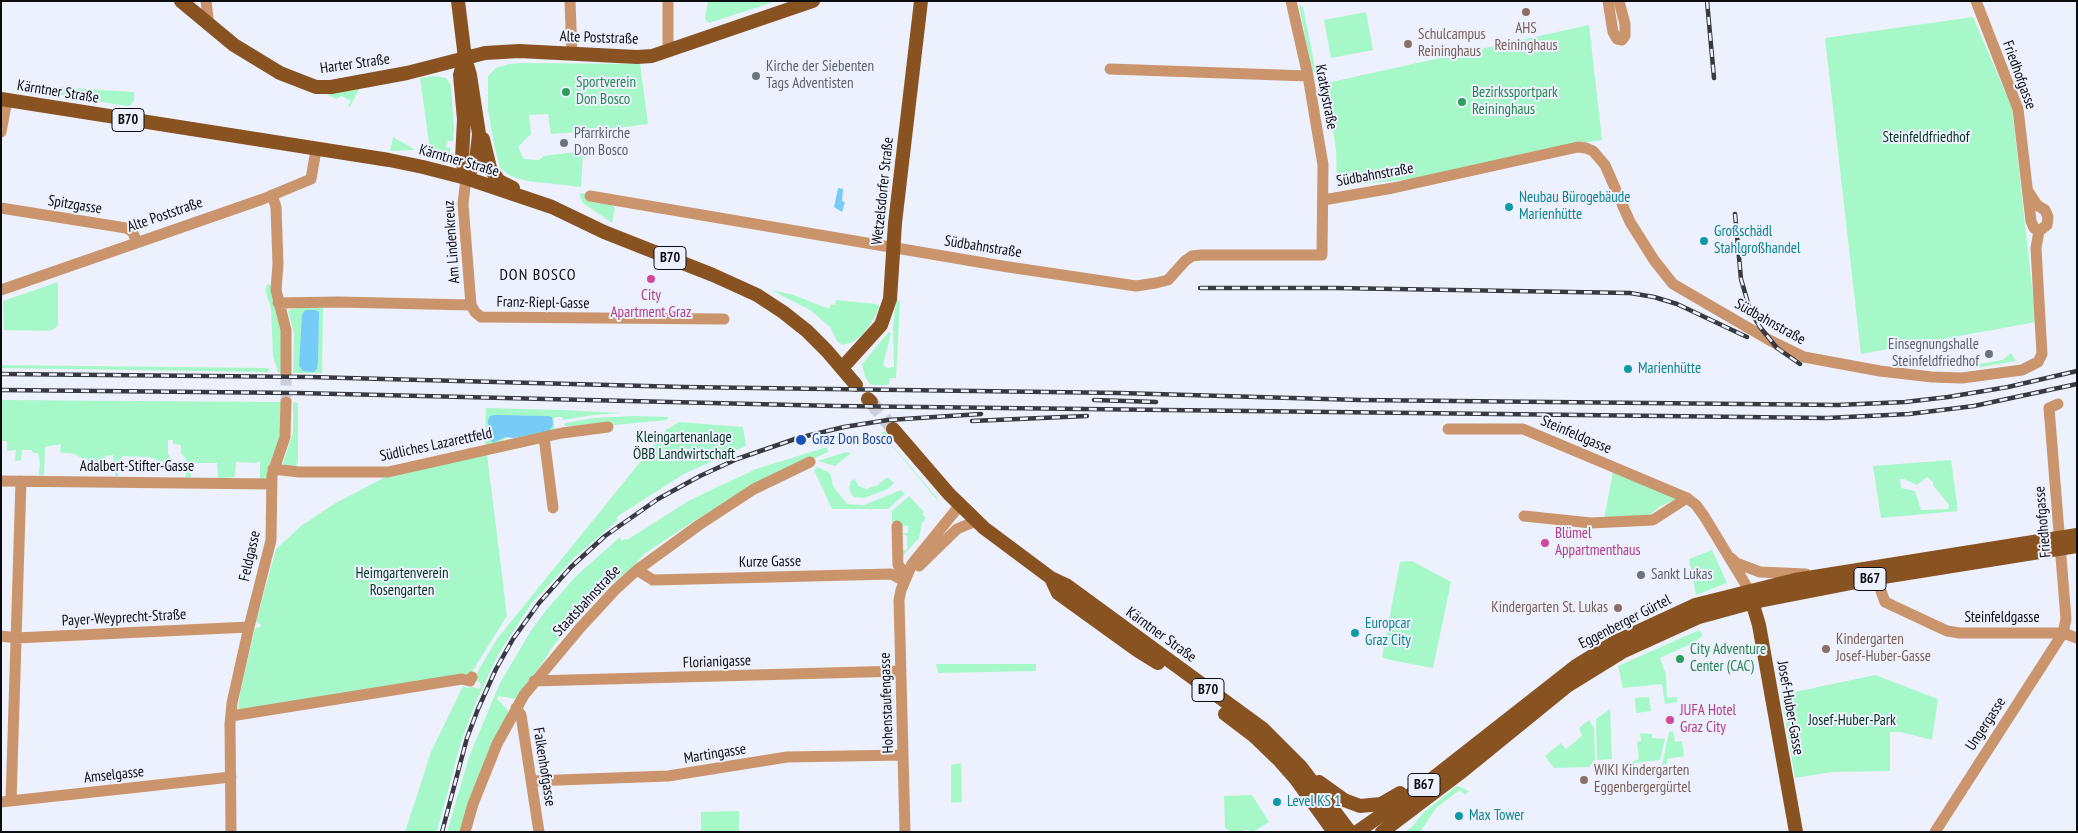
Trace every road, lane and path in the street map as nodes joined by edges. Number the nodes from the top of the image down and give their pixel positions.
1 (181, 1) edge
2 (206, 1) edge
3 (458, 1) edge
4 (570, 1) edge
5 (668, 1) edge
6 (813, 1) edge
7 (921, 1) edge
8 (1291, 1) edge
9 (1608, 1) edge
10 (1619, 1) edge
11 (1976, 1) edge
12 (206, 22) junction
13 (670, 50) junction
14 (572, 54) junction
15 (465, 58) junction
16 (1110, 69) dead end
17 (1308, 76) junction
18 (4, 100) edge
19 (477, 122) junction
20 (1, 132) edge
21 (316, 150) junction
22 (466, 178) junction
23 (2028, 190) junction
24 (272, 195) junction
25 (590, 196) dead end
26 (1323, 200) junction
27 (552, 207) junction
28 (1, 208) edge
29 (2039, 231) junction
30 (137, 242) junction
31 (893, 247) junction
32 (1, 290) edge
33 (278, 304) junction
34 (471, 305) junction
35 (724, 319) dead end
36 (2041, 358) joint
37 (842, 368) junction
38 (286, 373) tunnel mouth
39 (856, 385) dead end
40 (286, 402) tunnel mouth
41 (2053, 406) dead end
42 (608, 427) dead end
43 (893, 429) tunnel mouth
44 (1448, 429) dead end
45 (544, 437) junction
46 (810, 462) dead end
47 (273, 469) junction
48 (1, 481) edge
49 (21, 481) junction
50 (272, 484) junction
51 (1687, 498) junction
52 (960, 505) junction
53 (553, 508) dead end
54 (1524, 516) dead end
55 (976, 521) junction
56 (896, 526) dead end
57 (2077, 535) edge
58 (2060, 543) junction
59 (2077, 546) edge
60 (1723, 549) junction
61 (637, 570) junction
62 (1831, 574) junction
63 (906, 578) junction
64 (1051, 578) junction
65 (1881, 591) dead end
66 (1751, 596) junction
67 (248, 627) junction
68 (2063, 633) junction
69 (1, 636) edge
70 (16, 638) junction
71 (2077, 638) edge
72 (901, 671) junction
73 (472, 677) dead end
74 (534, 682) junction
75 (516, 708) junction
76 (231, 716) junction
77 (1487, 734) junction
78 (903, 755) junction
79 (1300, 767) junction
80 (231, 777) junction
81 (532, 781) junction
82 (6, 802) edge
83 (1330, 829) edge
84 (231, 832) edge
85 (464, 832) edge
86 (539, 832) edge
87 (905, 832) edge
88 (1350, 832) edge
89 (1357, 832) edge
90 (1382, 832) edge
91 (1796, 832) edge
92 (1934, 832) edge

1 - 12 main road, Harter Straße
2 - 12 street
3 - 15 main road
4 - 14 street
5 - 13 street
6 - 13 main road, Alte Poststraße
7 - 31 main road, Wetzelsdorfer Straße
8 - 17 street, Kratkystraße
9 - 10 street
11 - 23 street, Friedhofgasse
12 - 15 main road, Harter Straße
13 - 14 main road, Alte Poststraße
14 - 15 main road, Alte Poststraße
15 - 19 main road
15 - 22 main road
16 - 17 street
17 - 26 street, Kratkystraße
18 - 20 street
18 - 21 main road, Kärntner Straße / B70
19 - 22 main road
19 - 27 main road
21 - 22 main road, Kärntner Straße / B70
21 - 24 street, Alte Poststraße
22 - 27 main road, Kärntner Straße / B70
22 - 34 street, Am Lindenkreuz
23 - 29 street, Friedhofgasse
23 - 29 street, Friedhofgasse
24 - 30 street, Alte Poststraße
24 - 33 street
25 - 31 street, Südbahnstraße
26 - 31 street, Südbahnstraße
26 - 36 street, Südbahnstraße
27 - 37 main road, Kärntner Straße / B70
28 - 30 street, Spitzgasse
29 - 36 street, Friedhofgasse
30 - 32 street, Alte Poststraße
31 - 37 main road, Wetzelsdorfer Straße
33 - 34 street
33 - 38 street
34 - 35 street, Franz-Riepl-Gasse
37 - 39 main road, Kärntner Straße / B70
40 - 47 street, Feldgasse
41 - 58 street, Friedhofgasse
42 - 45 street, Südliches Lazarettfeld
43 - 52 main road, Kärntner Straße / B70
44 - 51 street, Steinfeldgasse
45 - 47 street, Südliches Lazarettfeld
45 - 53 street
46 - 61 street, Staatsbahnstraße
47 - 50 street, Feldgasse
48 - 49 street, Adalbert-Stifter-Gasse
49 - 50 street, Adalbert-Stifter-Gasse
49 - 70 street
50 - 67 street, Feldgasse
51 - 54 street
51 - 60 street, Steinfeldgasse
52 - 55 main road, Kärntner Straße / B70
52 - 63 street, Hohenstaufengasse
55 - 63 street
55 - 64 main road, Kärntner Straße / B70
56 - 63 street
57 - 58 main road, Eggenberger Gürtel / B67
58 - 59 main road, Eggenberger Gürtel / B67
58 - 62 main road, Eggenberger Gürtel / B67
58 - 66 main road, Eggenberger Gürtel / B67
58 - 68 street, Friedhofgasse
60 - 62 street, Steinfeldgasse
60 - 66 street, Steinfeldgasse
61 - 63 street, Kurze Gasse
61 - 74 street, Staatsbahnstraße
62 - 66 main road, Eggenberger Gürtel / B67
63 - 72 street, Hohenstaufengasse
64 - 79 main road, Kärntner Straße / B70
64 - 83 main road, Kärntner Straße / B70
65 - 68 street, Steinfeldgasse
66 - 77 main road, Eggenberger Gürtel / B67
66 - 90 main road, Eggenberger Gürtel / B67
66 - 91 main road, Josef-Huber-Gasse
67 - 70 street, Payer-Weyprecht-Straße
67 - 76 street, Feldgasse
68 - 71 street, Steinfeldgasse
68 - 92 street, Ungergasse
69 - 70 street, Payer-Weyprecht-Straße
70 - 82 street
72 - 74 street, Florianigasse
72 - 78 street, Hohenstaufengasse
73 - 76 street
74 - 75 street, Staatsbahnstraße
75 - 81 street, Falkenhofgasse
75 - 85 street, Staatsbahnstraße
76 - 80 street, Feldgasse
77 - 79 main road
77 - 89 main road, Eggenberger Gürtel / B67
78 - 81 street, Martingasse
78 - 87 street, Hohenstaufengasse
79 - 88 main road, Kärntner Straße / B70
80 - 82 street, Amselgasse
80 - 84 street, Feldgasse
81 - 86 street, Falkenhofgasse

